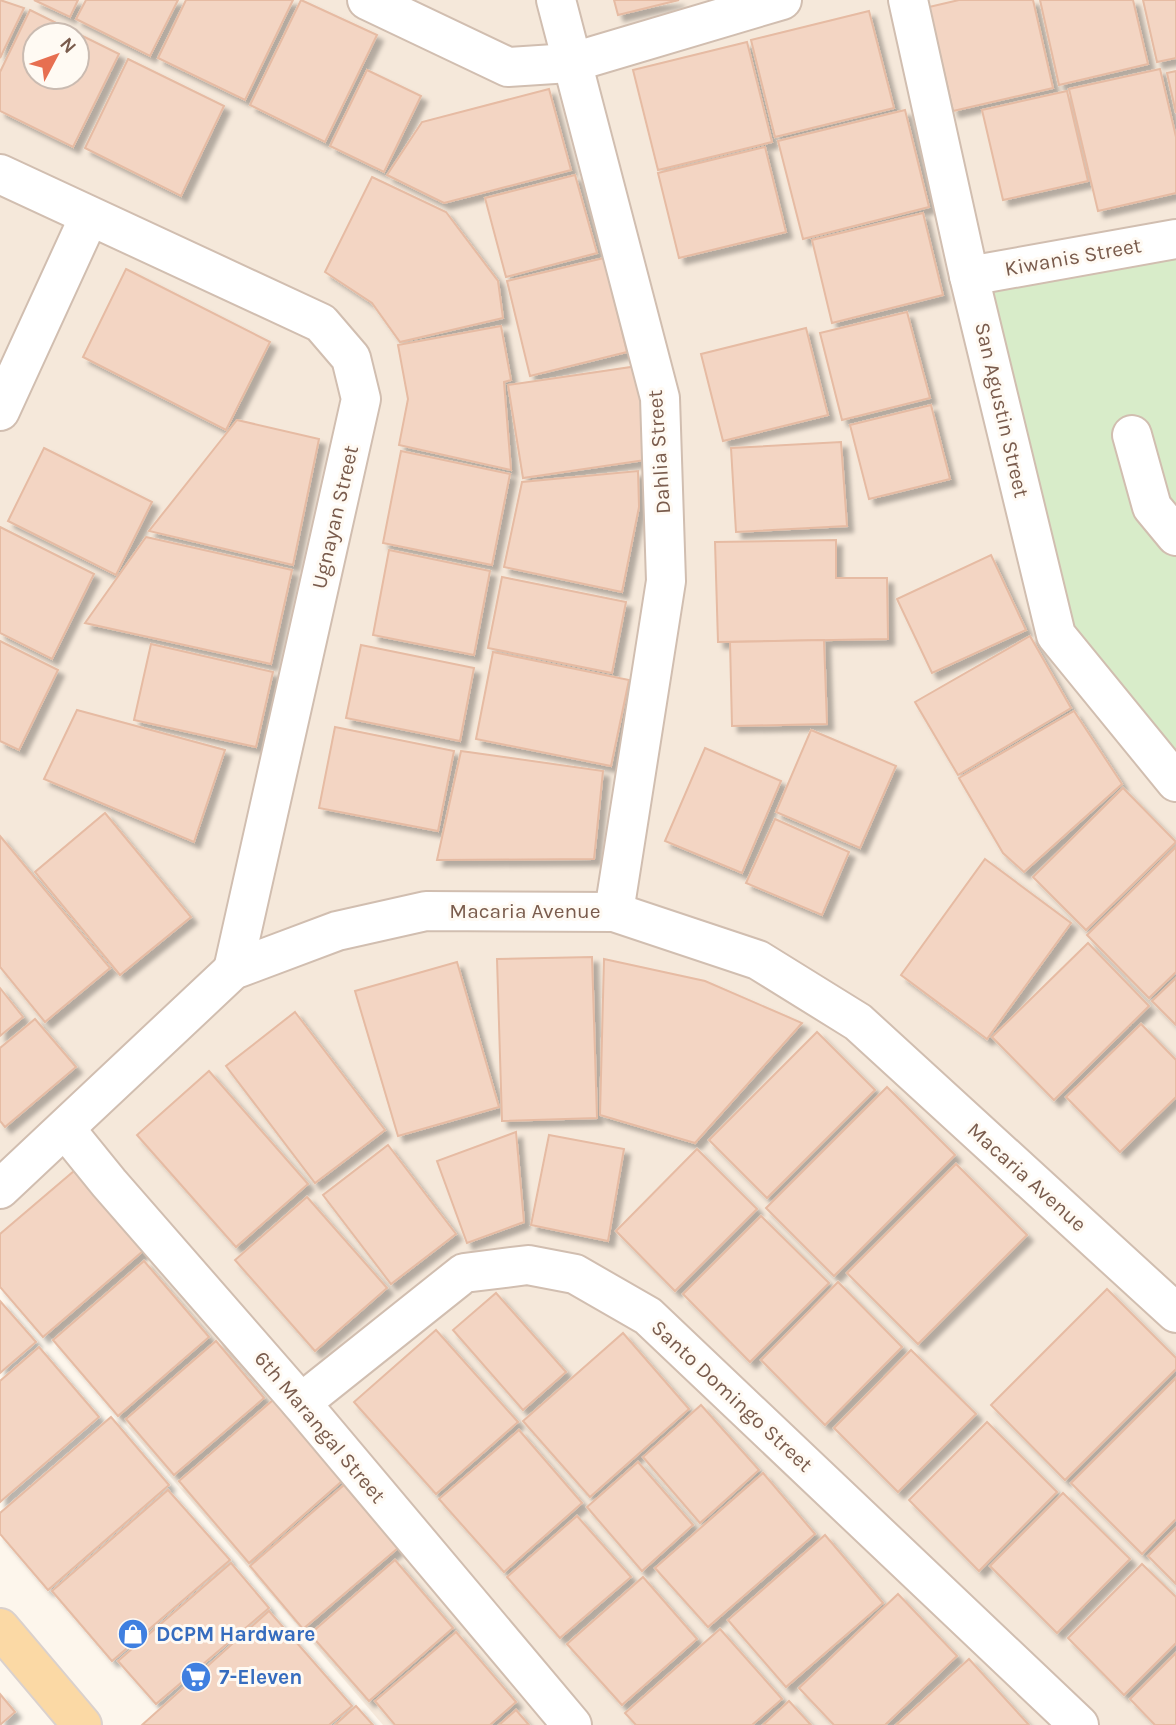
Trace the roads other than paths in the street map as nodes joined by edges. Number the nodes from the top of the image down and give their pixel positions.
1 (367, 0) edge
2 (556, 0) edge
3 (782, 0) edge
4 (908, 0) edge
5 (570, 63) junction
6 (0, 174) edge
7 (89, 217) junction
8 (1176, 239) edge
9 (969, 276) junction
10 (0, 411) edge
11 (1132, 435) dead end
12 (1176, 537) edge
13 (1176, 782) edge
14 (614, 912) junction
15 (233, 970) junction
16 (66, 1129) junction
17 (0, 1189) edge
18 (1176, 1312) edge
19 (301, 1403) junction
20 (0, 1628) edge
21 (82, 1725) edge
22 (572, 1725) edge
23 (1079, 1725) edge

1 - 5 street
2 - 5 street, Dahlia Street
3 - 5 street
4 - 9 street, San Agustin Street
5 - 14 street, Dahlia Street
6 - 7 street, Ugnayan Street
7 - 10 street
7 - 15 street, Ugnayan Street
8 - 9 street, Kiwanis Street
9 - 13 street, San Agustin Street
11 - 12 street
14 - 15 street, Macaria Avenue
14 - 18 street, Macaria Avenue
15 - 16 street, Macaria Avenue
16 - 17 street, Macaria Avenue
16 - 19 street, 6th Marangal Street
19 - 22 street, 6th Marangal Street
19 - 23 street, Santo Domingo Street
20 - 21 main road

